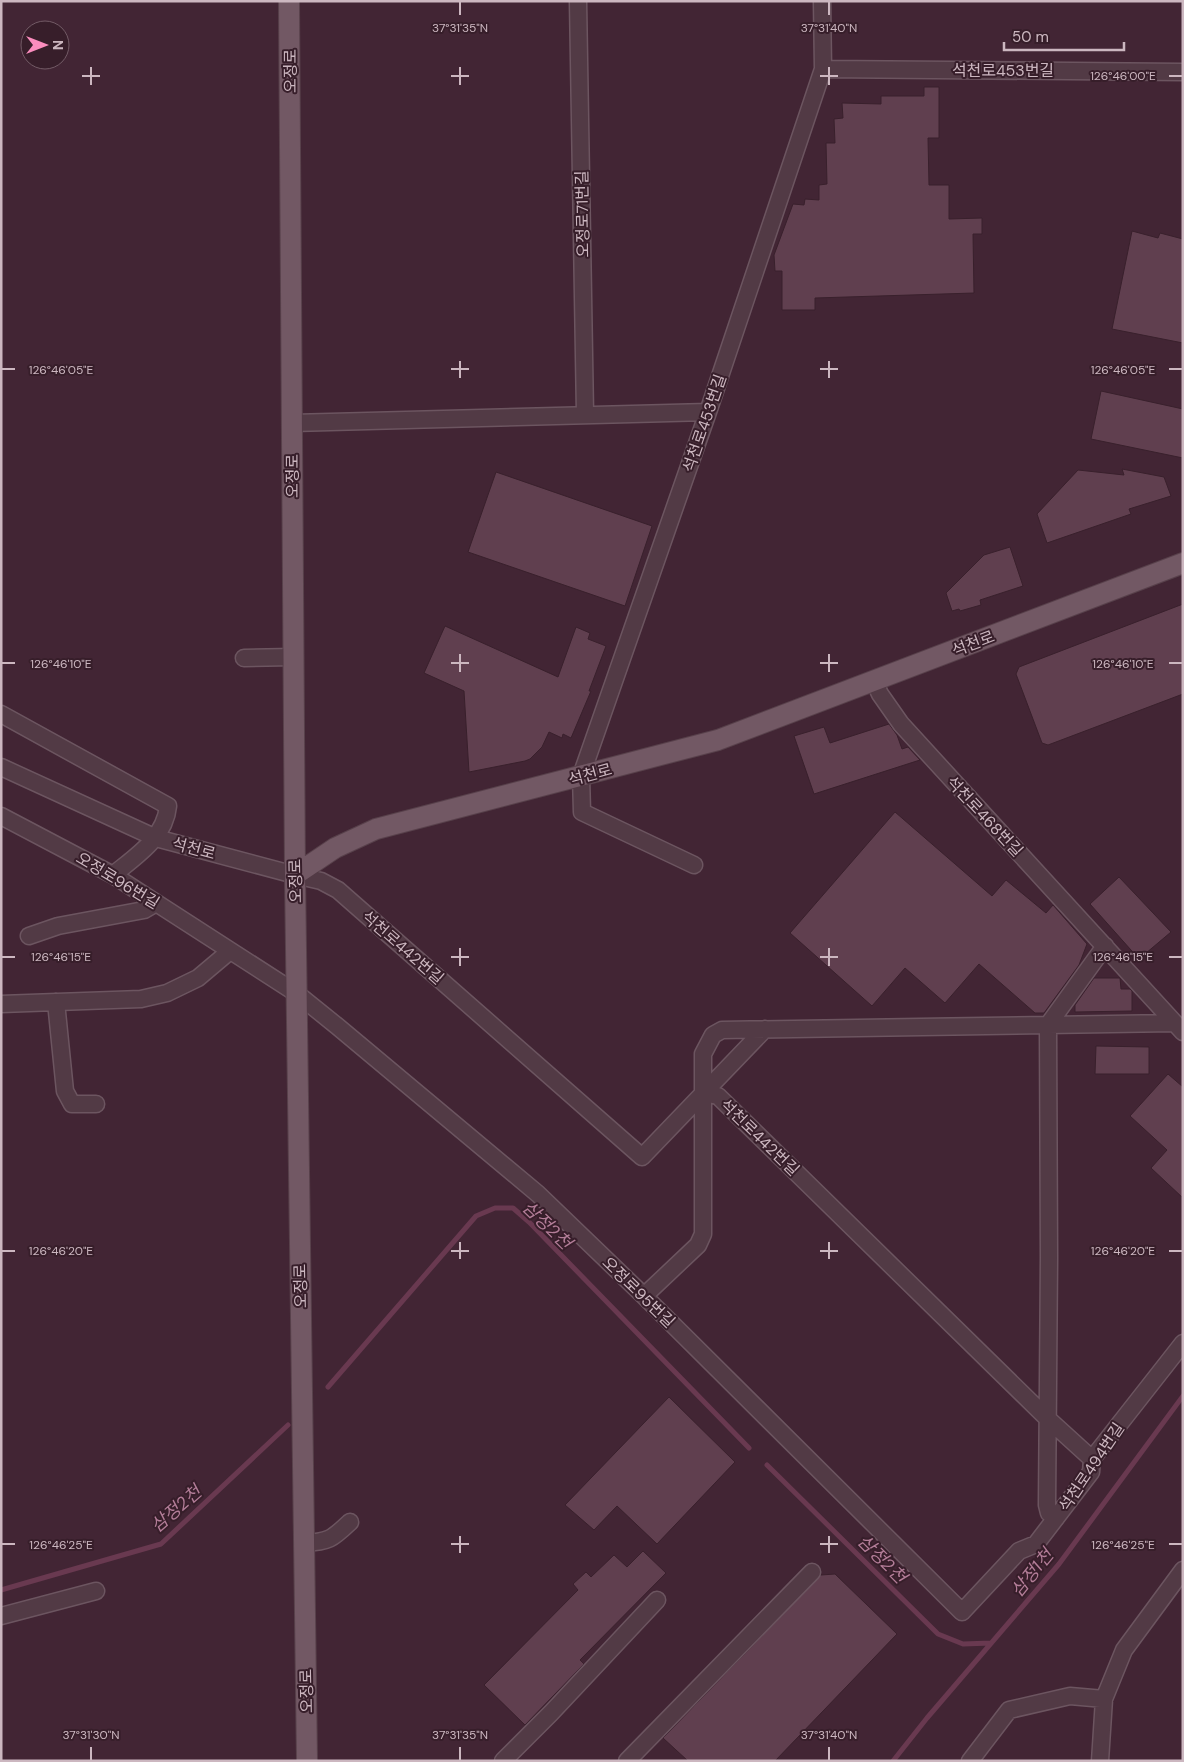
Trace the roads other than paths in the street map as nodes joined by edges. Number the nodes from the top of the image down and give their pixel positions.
1 (289, 1) edge
2 (822, 1) edge
3 (578, 8) edge
4 (823, 69) junction
5 (1183, 72) edge
6 (708, 412) junction
7 (585, 414) junction
8 (292, 424) junction
9 (1183, 563) edge
10 (293, 657) junction
11 (244, 658) dead end
12 (874, 681) junction
13 (1, 714) edge
14 (1, 767) edge
15 (581, 776) junction
16 (1, 816) edge
17 (156, 838) junction
18 (694, 865) dead end
19 (113, 875) junction
20 (295, 875) junction
21 (156, 903) junction
22 (29, 936) dead end
23 (1105, 946) junction
24 (230, 951) junction
25 (296, 993) junction
26 (56, 1002) junction
27 (1, 1004) edge
28 (1048, 1025) junction
29 (1178, 1027) edge
30 (765, 1029) junction
31 (703, 1093) junction
32 (96, 1104) dead end
33 (644, 1296) junction
34 (1183, 1343) edge
35 (1048, 1420) junction
36 (1092, 1459) junction
37 (1056, 1518) junction
38 (350, 1522) dead end
39 (304, 1543) junction
40 (1036, 1544) joint
41 (1183, 1570) edge
42 (812, 1572) dead end
43 (96, 1591) dead end
44 (656, 1600) dead end
45 (1, 1616) edge
46 (1104, 1699) junction
47 (307, 1761) edge
48 (503, 1761) edge
49 (628, 1761) edge
50 (970, 1761) edge
51 (1100, 1761) edge

1 - 8 main road, 오정로
2 - 4 street, 석천로453번길
3 - 7 street, 오정로71번길
4 - 5 street, 석천로453번길
4 - 6 street, 석천로453번길
6 - 7 street
6 - 15 street, 석천로453번길
7 - 8 street
8 - 10 main road, 오정로
9 - 12 main road, 석천로
10 - 11 street
10 - 20 main road, 오정로
12 - 15 main road, 석천로
12 - 23 street, 석천로468번길
13 - 17 street
14 - 17 street, 석천로
15 - 18 street
15 - 20 main road, 석천로
16 - 19 street, 오정로96번길
17 - 19 street
17 - 20 street, 석천로
19 - 21 street, 오정로96번길
20 - 25 main road, 오정로
20 - 31 street, 석천로442번길
21 - 22 street
21 - 24 street, 오정로96번길
23 - 28 street
23 - 29 street, 석천로468번길
24 - 25 street, 오정로96번길
24 - 26 street
25 - 33 street, 오정로95번길
25 - 39 main road, 오정로
26 - 27 street
26 - 32 street
28 - 29 street
28 - 30 street
28 - 35 street
30 - 31 street
30 - 31 street
31 - 33 street
31 - 35 street, 석천로442번길
33 - 40 street, 오정로95번길
34 - 36 street, 석천로494번길
35 - 36 street, 석천로442번길
35 - 37 street
36 - 37 street, 석천로494번길
37 - 40 street, 석천로494번길
38 - 39 street
39 - 47 main road, 오정로
41 - 46 street
42 - 49 street
43 - 45 street
44 - 48 street
46 - 50 street
46 - 51 street

